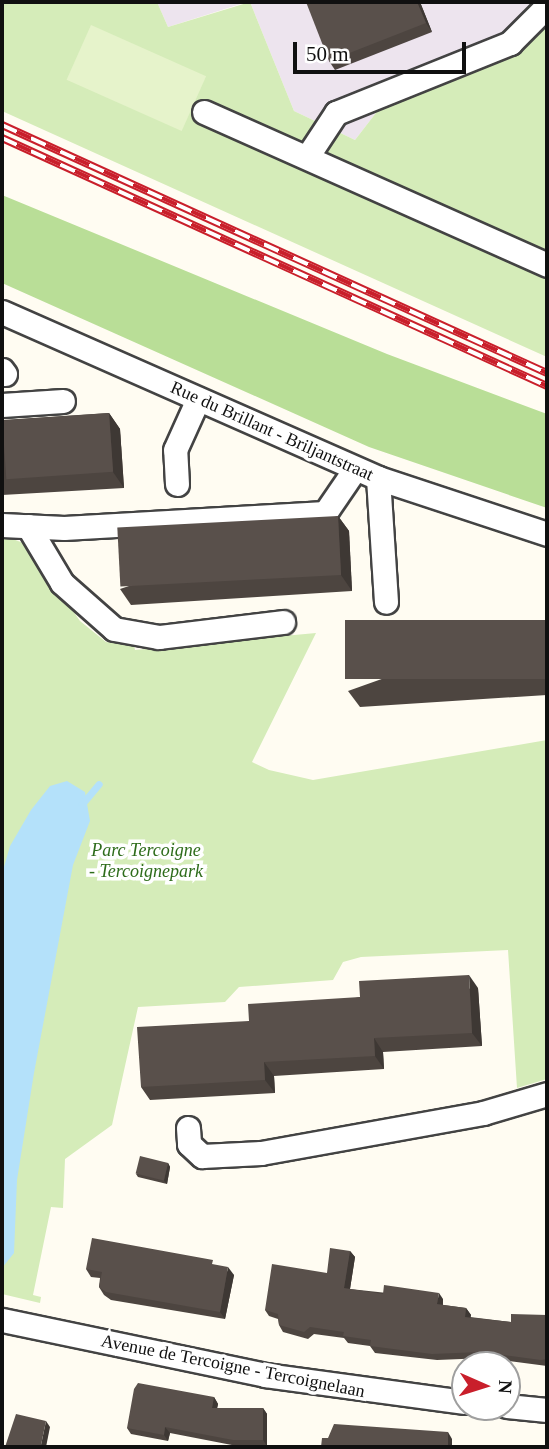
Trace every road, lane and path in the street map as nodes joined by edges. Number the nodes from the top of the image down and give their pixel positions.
1 (547, 6) edge
2 (204, 112) dead end
3 (307, 157) junction
4 (547, 265) edge
5 (2, 312) edge
6 (198, 399) junction
7 (63, 401) dead end
8 (2, 405) edge
9 (355, 469) junction
10 (378, 478) junction
11 (177, 484) dead end
12 (2, 525) edge
13 (28, 526) junction
14 (547, 534) edge
15 (386, 602) dead end
16 (284, 622) dead end
17 (547, 1094) edge
18 (188, 1128) dead end
19 (2, 1320) edge
20 (451, 1400) edge
21 (521, 1407) edge
22 (547, 1410) edge

1 - 3 street
2 - 3 street
3 - 4 street
5 - 6 street, Rue du Brillant - Briljantstraat
6 - 9 street, Rue du Brillant - Briljantstraat
6 - 11 street
7 - 8 street
9 - 10 street, Rue du Brillant - Briljantstraat
9 - 13 street
10 - 14 street, Rue du Brillant - Briljantstraat
10 - 15 street
12 - 13 street
13 - 16 street
17 - 18 street
19 - 20 street, Avenue de Tercoigne - Tercoignelaan
21 - 22 street

